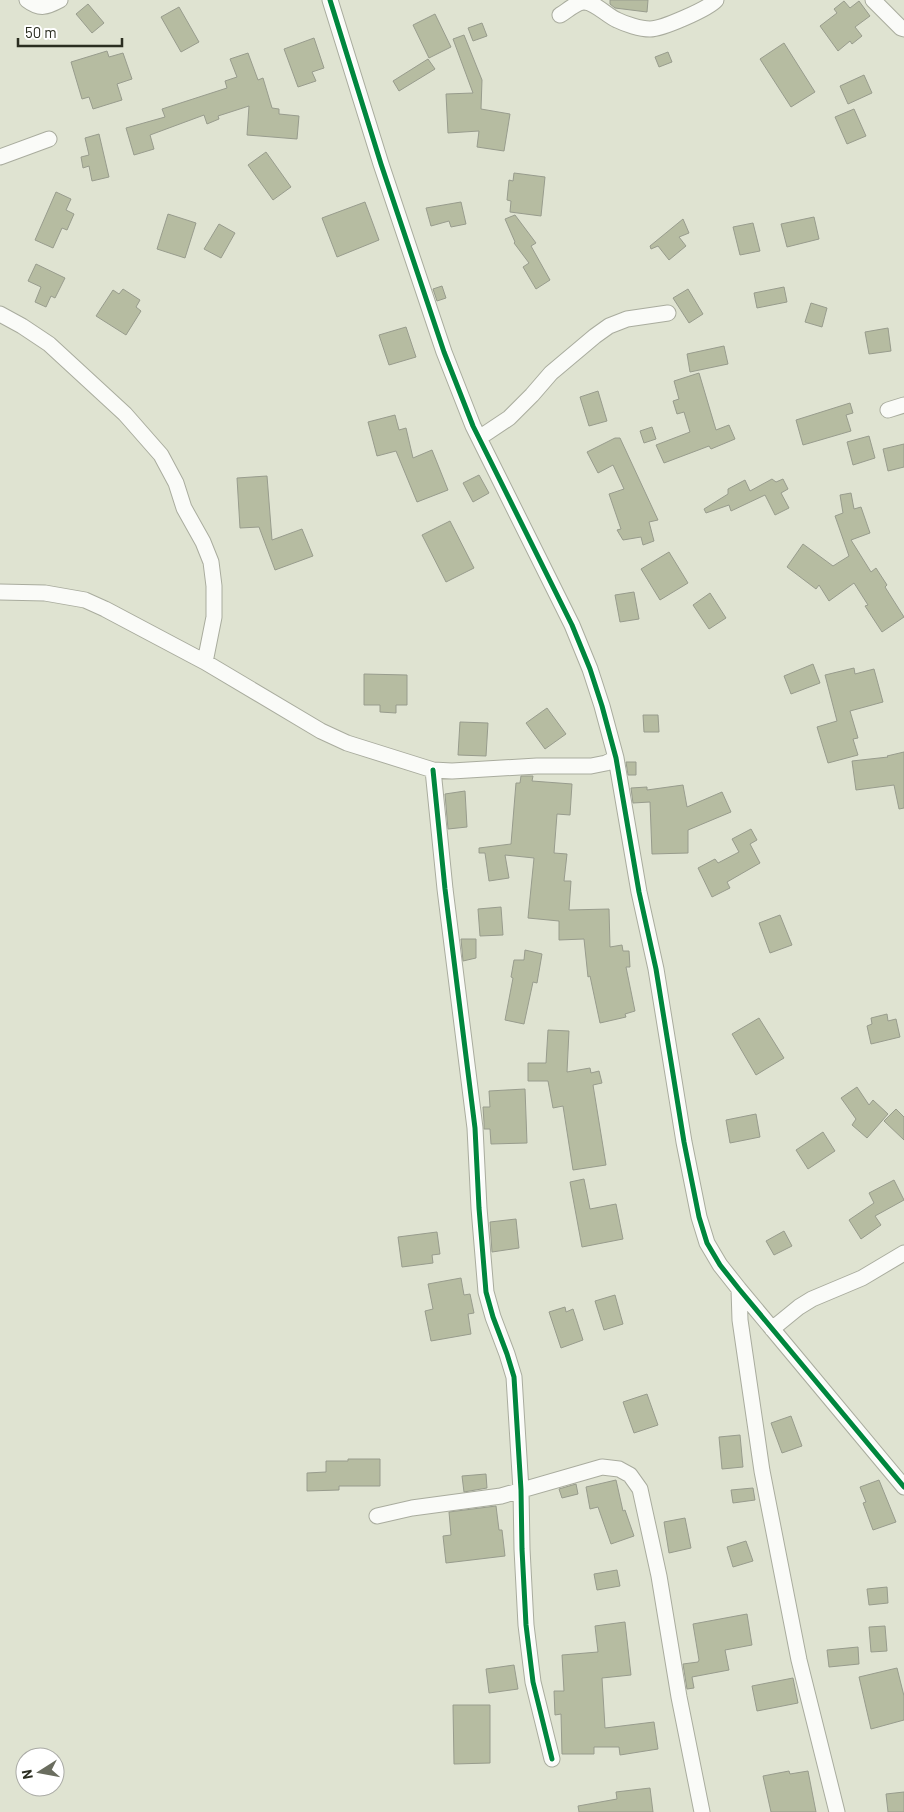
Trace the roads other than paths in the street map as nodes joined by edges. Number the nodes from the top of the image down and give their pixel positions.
1 (27, 0) edge
2 (60, 0) edge
3 (330, 0) edge
4 (716, 0) edge
5 (873, 0) edge
6 (560, 15) dead end
7 (904, 29) edge
8 (49, 139) dead end
9 (0, 157) edge
10 (668, 313) dead end
11 (0, 314) edge
12 (904, 405) edge
13 (888, 410) dead end
14 (479, 438) junction
15 (0, 592) edge
16 (205, 662) junction
17 (616, 758) junction
18 (433, 770) junction
19 (904, 1252) edge
20 (738, 1289) junction
21 (772, 1330) junction
22 (904, 1487) edge
23 (521, 1490) junction
24 (377, 1516) dead end
25 (552, 1759) dead end
26 (702, 1812) edge
27 (837, 1812) edge

1 - 2 street
3 - 14 street
4 - 6 street
5 - 7 street
8 - 9 street
10 - 14 street
11 - 16 street
12 - 13 street
14 - 17 street
15 - 16 street
16 - 18 street
17 - 18 street
17 - 20 street
18 - 23 street
19 - 21 street
20 - 21 street
20 - 27 street
21 - 22 street
23 - 24 street
23 - 25 street
23 - 26 street

